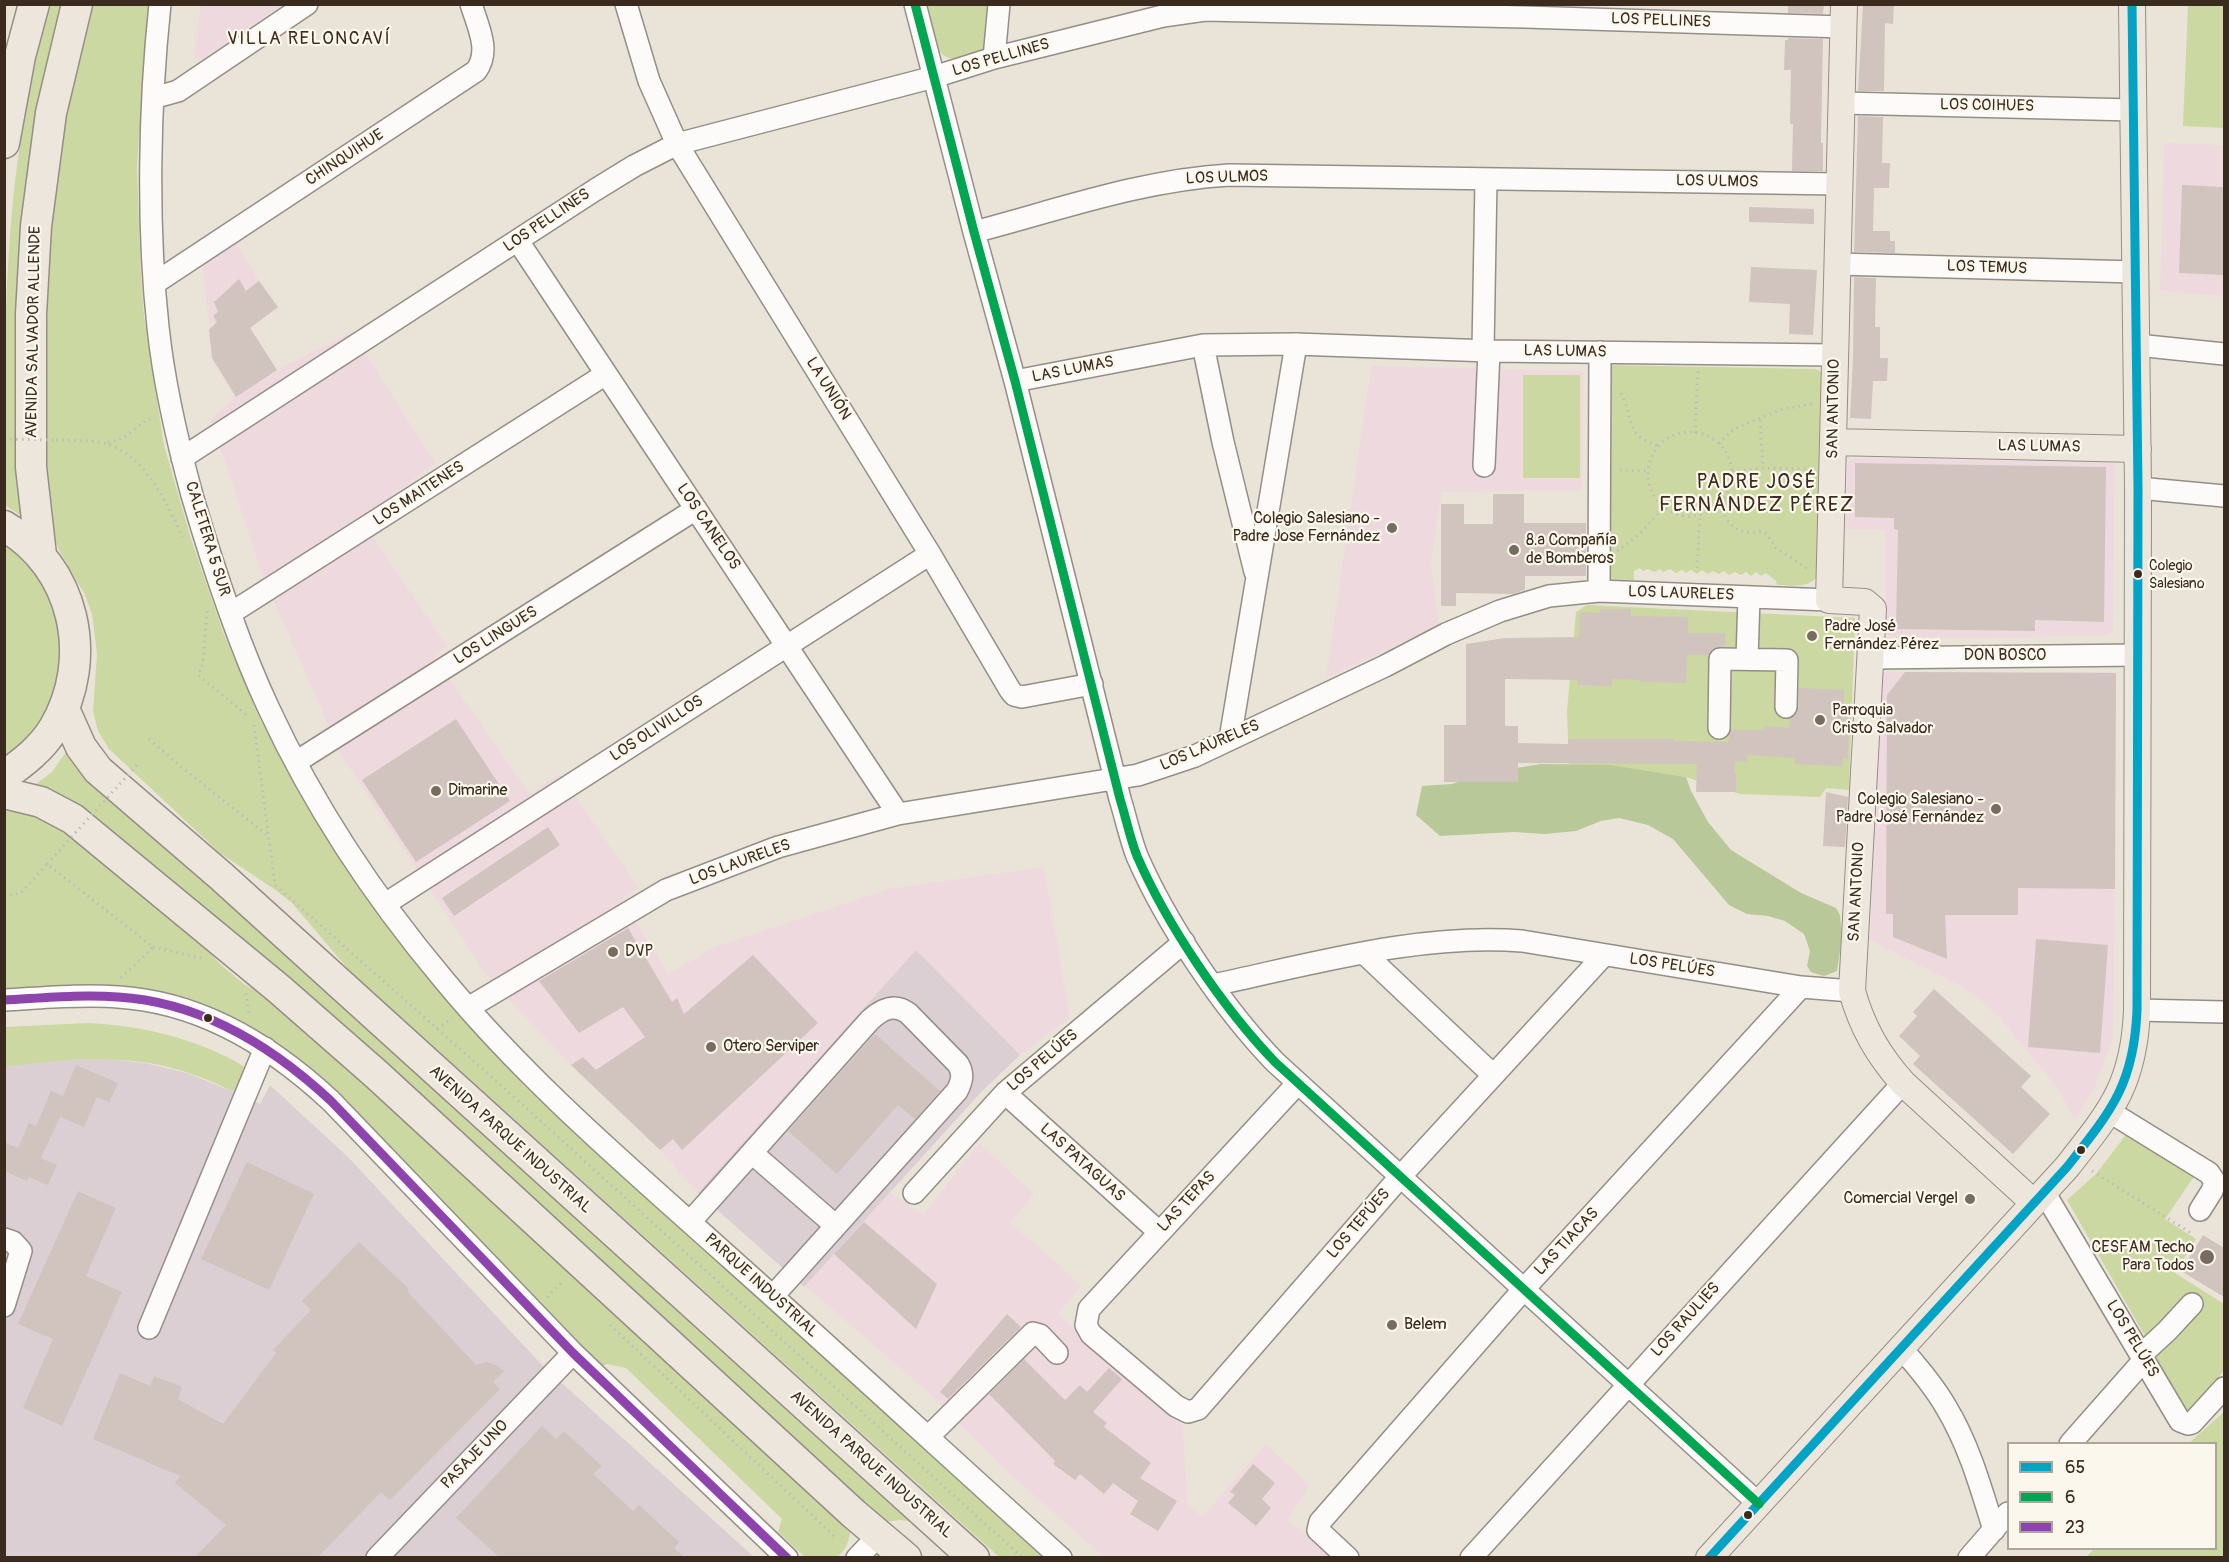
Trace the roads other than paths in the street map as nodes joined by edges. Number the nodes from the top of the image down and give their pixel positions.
1 (34, 4) edge
2 (77, 4) edge
3 (160, 4) edge
4 (307, 4) edge
5 (471, 4) edge
6 (626, 4) edge
7 (915, 4) edge
8 (999, 4) edge
9 (2132, 4) edge
10 (1175, 9) edge
11 (1525, 11) edge
12 (1844, 16) edge
13 (994, 58) junction
14 (4, 68) edge
15 (934, 77) junction
16 (153, 98) junction
17 (1842, 103) junction
18 (2133, 110) junction
19 (4, 143) edge
20 (677, 144) junction
21 (1486, 180) junction
22 (1839, 184) junction
23 (974, 232) junction
24 (518, 241) junction
25 (1837, 264) junction
26 (2136, 272) junction
27 (155, 283) junction
28 (1296, 344) junction
29 (1203, 345) junction
30 (2137, 345) junction
31 (1486, 351) junction
32 (2224, 354) edge
33 (1835, 355) junction
34 (1600, 358) junction
35 (606, 374) junction
36 (1015, 381) junction
37 (1833, 442) junction
38 (2138, 449) junction
39 (182, 458) junction
40 (1485, 466) dead end
41 (2138, 488) junction
42 (2224, 496) edge
43 (696, 509) junction
44 (4, 526) edge
45 (930, 554) junction
46 (41, 555) junction
47 (1258, 581) junction
48 (1599, 591) junction
49 (1749, 597) junction
50 (1829, 600) junction
51 (231, 613) junction
52 (786, 646) junction
53 (2138, 655) junction
54 (1871, 658) junction
55 (1748, 659) junction
56 (1092, 684) junction
57 (1786, 707) dead end
58 (64, 709) junction
59 (1719, 728) dead end
60 (1230, 739) junction
61 (296, 762) junction
62 (4, 776) edge
63 (1116, 779) junction
64 (4, 793) edge
65 (898, 814) junction
66 (385, 904) junction
67 (1184, 942) junction
68 (1365, 954) junction
69 (1604, 955) junction
70 (1213, 985) junction
71 (1801, 987) junction
72 (1852, 991) junction
73 (4, 1000) edge
74 (2137, 1010) junction
75 (461, 1012) junction
76 (2224, 1012) edge
77 (265, 1048) junction
78 (1493, 1076) junction
79 (1903, 1083) junction
80 (1297, 1084) junction
81 (1005, 1093) junction
82 (2110, 1112) junction
83 (752, 1152) junction
84 (1400, 1177) junction
85 (914, 1193) dead end
86 (2039, 1197) junction
87 (2200, 1210) dead end
88 (690, 1222) junction
89 (836, 1226) junction
90 (1159, 1232) junction
91 (4, 1239) edge
92 (1523, 1290) junction
93 (773, 1296) junction
94 (2192, 1304) dead end
95 (4, 1306) edge
96 (1086, 1325) joint
97 (149, 1328) dead end
98 (1901, 1348) junction
99 (573, 1353) junction
100 (1057, 1353) dead end
101 (2142, 1358) junction
102 (1627, 1384) junction
103 (2224, 1388) edge
104 (927, 1437) junction
105 (2071, 1442) edge
106 (1758, 1504) junction
107 (2007, 1514) edge
108 (1994, 1530) junction
109 (879, 1535) junction
110 (377, 1557) edge
111 (788, 1557) edge
112 (857, 1557) edge
113 (906, 1557) edge
114 (973, 1557) edge
115 (1061, 1557) edge
116 (1348, 1557) edge
117 (1471, 1557) edge
118 (1709, 1557) edge
119 (1969, 1557) edge

1 - 14 street
1 - 19 highway
2 - 46 highway, AVENIDA SALVADOR ALLENDE
3 - 16 street, CALETERA 5 SUR
4 - 16 street
5 - 27 street, CHINQUIHUE
6 - 20 street, LA UNIÓN
7 - 15 street
8 - 13 street
9 - 18 main road
10 - 11 street, LOS PELLINES
10 - 13 street, LOS PELLINES
11 - 12 street, LOS PELLINES
12 - 17 main road, SAN ANTONIO
13 - 15 street, LOS PELLINES
15 - 20 street, LOS PELLINES
15 - 23 street
16 - 27 street, CALETERA 5 SUR
17 - 18 street, LOS COIHUES
17 - 22 main road, SAN ANTONIO
18 - 26 main road
20 - 24 street, LOS PELLINES
20 - 45 street, LA UNIÓN
21 - 22 street, LOS ULMOS
21 - 23 street, LOS ULMOS
21 - 31 street
22 - 25 main road, SAN ANTONIO
23 - 36 street
24 - 35 street, LOS CANELOS
24 - 39 street, LOS PELLINES
25 - 26 street, LOS TEMUS
25 - 33 main road, SAN ANTONIO
26 - 30 main road
27 - 39 street, CALETERA 5 SUR
28 - 29 street, LAS LUMAS
28 - 31 street, LAS LUMAS
28 - 47 street
29 - 36 street, LAS LUMAS
29 - 47 street
30 - 32 street
30 - 38 main road
31 - 34 street, LAS LUMAS
31 - 40 street
33 - 34 street, LAS LUMAS
33 - 37 main road, SAN ANTONIO
34 - 48 street
35 - 43 street, LOS CANELOS
35 - 51 street, LOS MAITENES
36 - 56 street
37 - 38 main road, LAS LUMAS
37 - 50 main road, SAN ANTONIO
38 - 41 main road
39 - 51 street, CALETERA 5 SUR
41 - 42 street
41 - 53 main road
43 - 52 street, LOS CANELOS
43 - 61 street, LOS LINGUES
44 - 46 highway
45 - 52 street, LOS OLIVILLOS
45 - 56 street, LA UNIÓN
46 - 58 highway
47 - 60 street
48 - 49 street, LOS LAURELES
48 - 60 street, LOS LAURELES
49 - 50 street, LOS LAURELES
49 - 55 street
50 - 54 main road, SAN ANTONIO
51 - 61 street, CALETERA 5 SUR
52 - 65 street, LOS CANELOS
52 - 66 street, LOS OLIVILLOS
53 - 54 street, DON BOSCO
53 - 74 main road
54 - 72 main road, SAN ANTONIO
55 - 57 street
55 - 59 street
56 - 63 street
58 - 62 highway
58 - 114 highway, AVENIDA PARQUE INDUSTRIAL
60 - 63 street, LOS LAURELES
61 - 66 street, CALETERA 5 SUR
63 - 65 street, LOS LAURELES
63 - 67 street
64 - 109 highway
65 - 75 street, LOS LAURELES
66 - 75 street, CALETERA 5 SUR
67 - 70 street
67 - 81 street, LOS PELÚES
68 - 69 street, LOS PELÚES
68 - 70 street, LOS PELÚES
68 - 78 street
69 - 71 street, LOS PELÚES
69 - 78 street, LOS TEPÚES
70 - 80 street
71 - 72 street, LOS PELÚES
71 - 92 street, LAS TIACAS
72 - 79 main road, LOS PELÚES
73 - 77 street
74 - 76 street
74 - 82 main road
75 - 88 street, PARQUE INDUSTRIAL
77 - 97 street
77 - 99 street
78 - 84 street, LOS TEPÚES
79 - 86 main road, LOS PELÚES
79 - 102 street, LOS RAULIES
80 - 84 street
80 - 90 street, LAS TEPAS
81 - 85 street, LOS PELÚES
81 - 90 street, LAS PATAGUAS
82 - 86 main road
82 - 87 street
83 - 88 street
83 - 89 street
83 - 89 street
84 - 92 street
84 - 96 street, LOS TEPÚES
86 - 98 main road
86 - 101 street, LOS PELÚES
88 - 93 street, PARQUE INDUSTRIAL
89 - 93 street
90 - 96 street, LAS TEPAS
91 - 95 street
92 - 102 street
92 - 116 street, LAS TIACAS
93 - 104 street, PARQUE INDUSTRIAL
94 - 101 street
98 - 106 main road
98 - 108 street
99 - 110 street, PASAJE UNO
99 - 111 street
100 - 104 street
101 - 103 street, LOS PELÚES
101 - 105 street
102 - 106 street
102 - 117 street, LOS RAULIES
104 - 115 street, PARQUE INDUSTRIAL
106 - 118 main road
107 - 108 street
108 - 119 street
109 - 112 street
109 - 113 highway
109 - 114 highway

